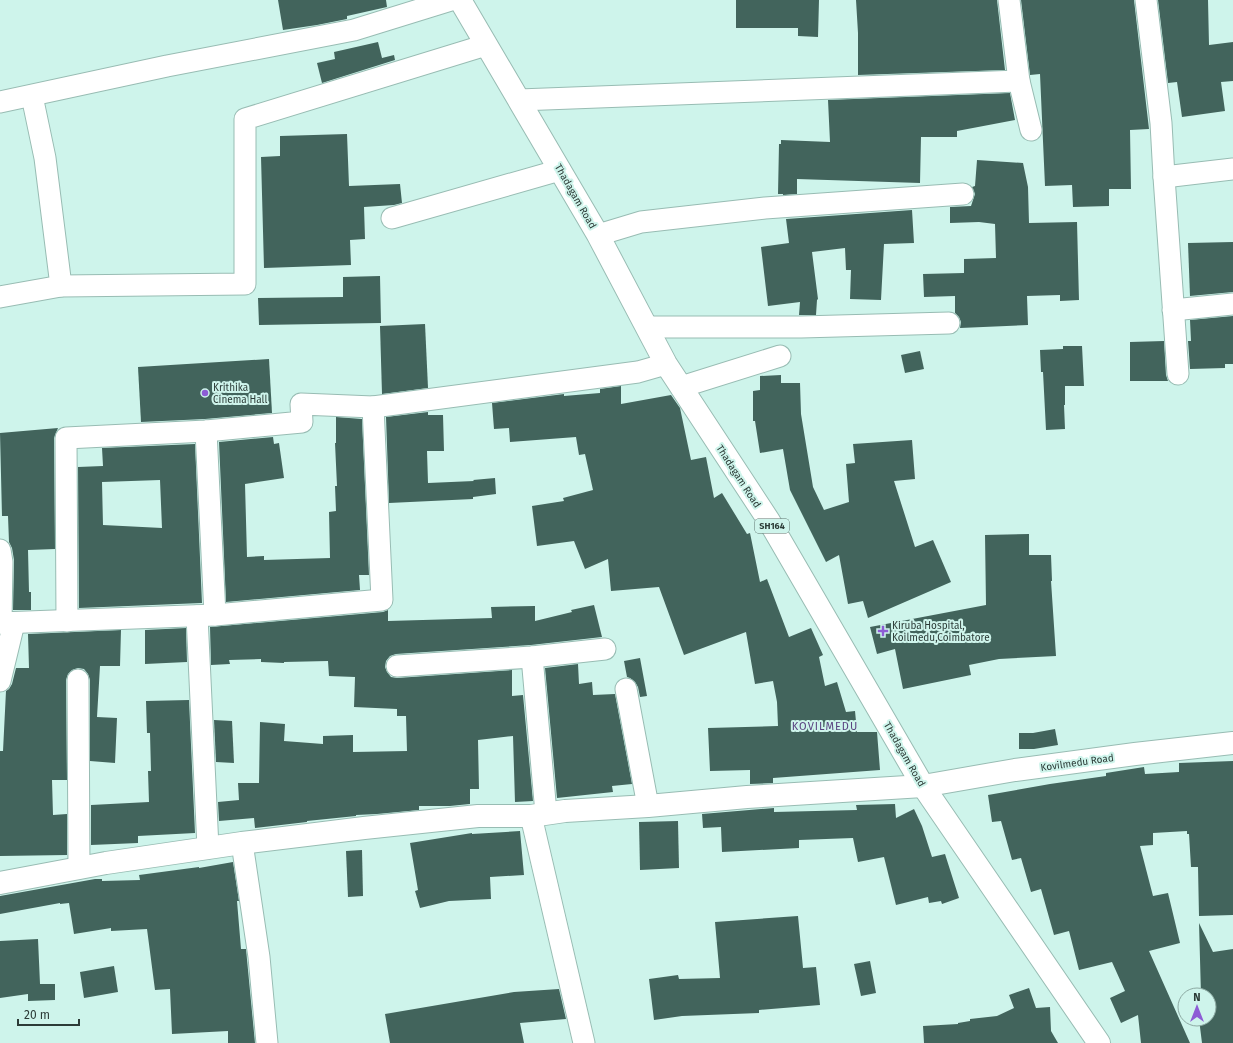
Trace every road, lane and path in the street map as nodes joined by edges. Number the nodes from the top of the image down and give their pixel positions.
1 (451, 0) edge
2 (460, 0) edge
3 (1009, 0) edge
4 (1146, 0) edge
5 (486, 45) junction
6 (1019, 81) junction
7 (32, 96) junction
8 (519, 100) junction
9 (0, 102) edge
10 (1031, 130) dead end
11 (1233, 169) edge
12 (560, 170) junction
13 (1164, 177) junction
14 (963, 194) dead end
15 (392, 218) dead end
16 (598, 235) junction
17 (61, 286) junction
18 (0, 297) edge
19 (1233, 304) edge
20 (1173, 310) junction
21 (949, 323) dead end
22 (647, 327) junction
23 (780, 356) dead end
24 (666, 364) junction
25 (1178, 374) dead end
26 (681, 387) junction
27 (373, 407) junction
28 (206, 431) junction
29 (0, 550) edge
30 (206, 615) junction
31 (67, 621) junction
32 (5, 623) edge
33 (605, 649) dead end
34 (532, 657) junction
35 (397, 666) dead end
36 (78, 680) dead end
37 (0, 681) edge
38 (626, 689) dead end
39 (1233, 743) edge
40 (923, 786) junction
41 (648, 806) junction
42 (539, 815) junction
43 (242, 843) junction
44 (208, 848) junction
45 (79, 868) junction
46 (0, 883) edge
47 (267, 1043) edge
48 (584, 1043) edge
49 (1099, 1043) edge

1 - 7 street
2 - 5 main road, Thadagam Road / SH164
3 - 6 street
4 - 13 street
5 - 8 main road, Thadagam Road / SH164
5 - 17 street
6 - 8 street
6 - 10 street
7 - 9 street
7 - 17 street
8 - 12 main road, Thadagam Road / SH164
11 - 13 street
12 - 15 street
12 - 16 main road, Thadagam Road / SH164
13 - 20 street
14 - 16 street
16 - 22 main road, Thadagam Road / SH164
17 - 18 street
19 - 20 street
20 - 25 street
21 - 22 street
22 - 24 main road, Thadagam Road / SH164
23 - 26 street
24 - 26 main road, Thadagam Road / SH164
24 - 27 street
26 - 40 main road, Thadagam Road / SH164
27 - 28 street
27 - 30 street
28 - 30 street
28 - 31 street
29 - 32 street
30 - 31 street
30 - 44 street
31 - 32 street
32 - 37 street
33 - 34 street
34 - 35 street
34 - 42 street
36 - 45 street
38 - 41 street
39 - 40 main road, Kovilmedu Road
40 - 41 main road, Kovilmedu Road
40 - 49 main road, Thadagam Road / SH164
41 - 42 main road, Kovilmedu Road
42 - 43 main road, Kovilmedu Road
42 - 48 street
43 - 44 main road, Kovilmedu Road
43 - 47 street
44 - 45 main road, Kovilmedu Road
45 - 46 main road, Kovilmedu Road

